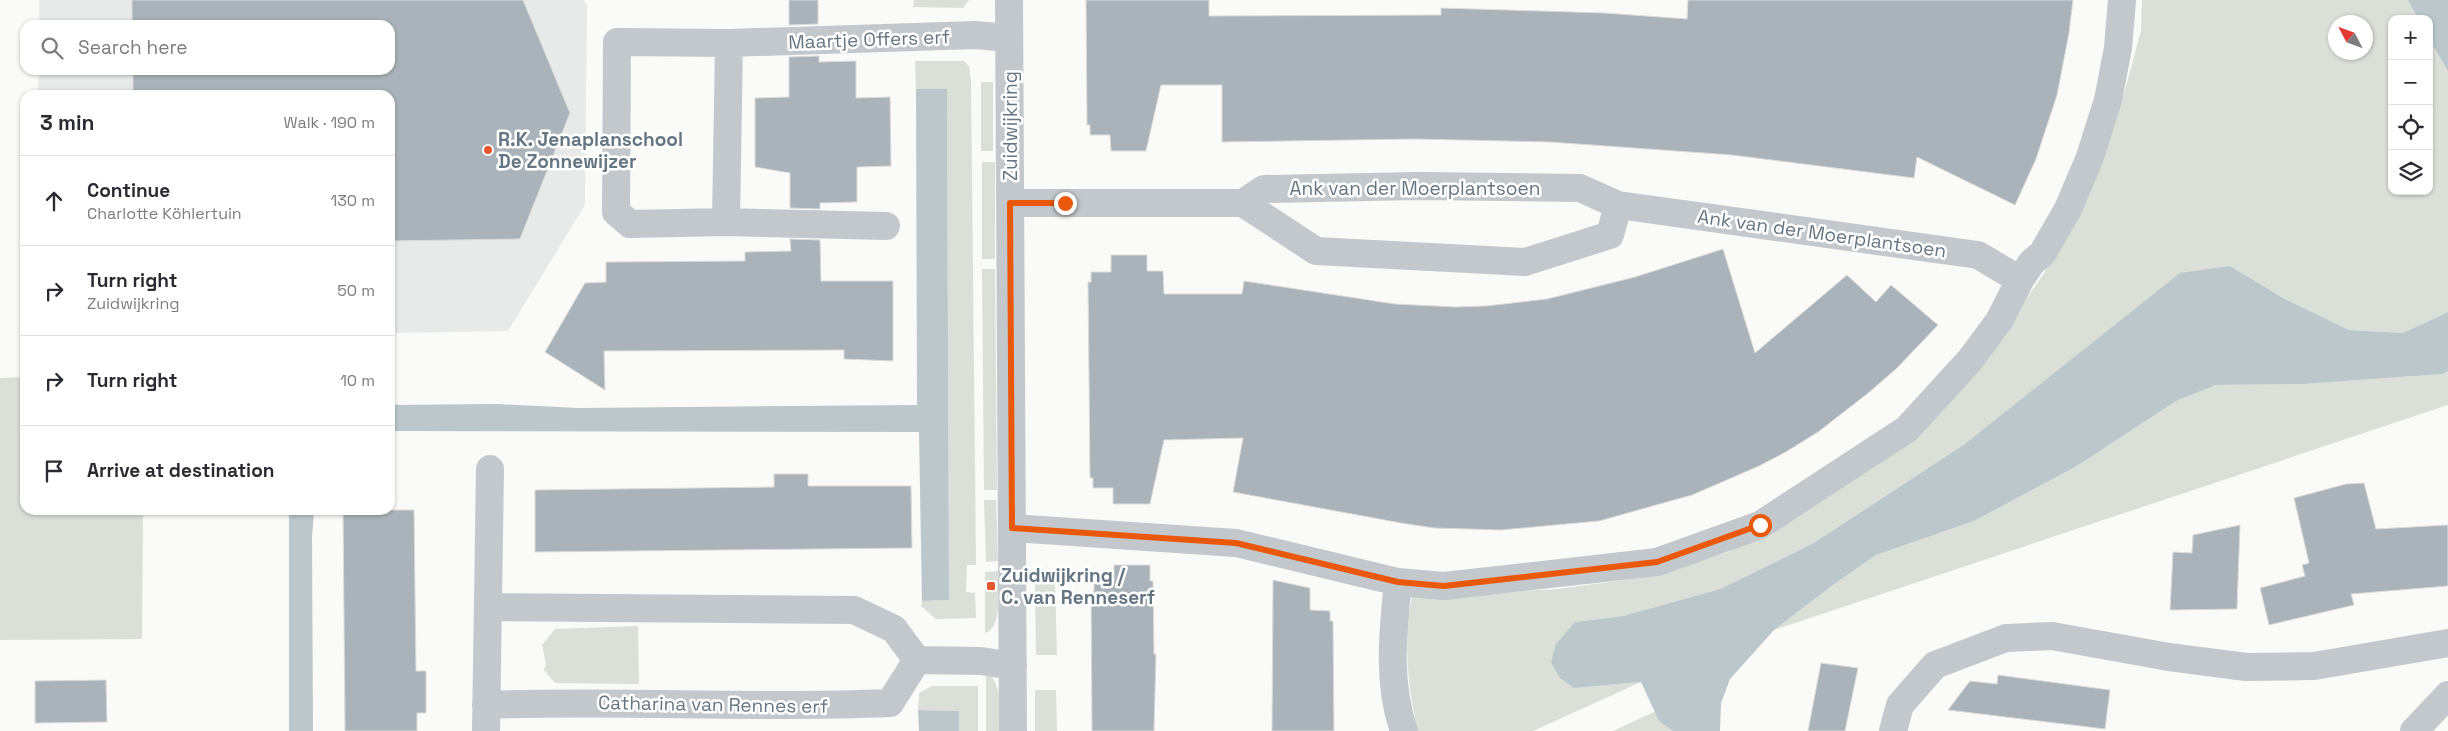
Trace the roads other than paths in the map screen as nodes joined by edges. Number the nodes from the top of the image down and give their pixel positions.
1 (1009, 0) edge
2 (2122, 0) edge
3 (1009, 38) junction
4 (729, 43) junction
5 (1010, 203) junction
6 (1243, 203) junction
7 (1618, 205) junction
8 (726, 222) junction
9 (886, 226) dead end
10 (2020, 280) junction
11 (490, 470) dead end
12 (1012, 528) junction
13 (1398, 582) junction
14 (490, 607) junction
15 (2448, 643) edge
16 (917, 660) junction
17 (1013, 666) junction
18 (2448, 695) edge
19 (486, 718) edge
20 (1013, 731) edge
21 (1404, 731) edge
22 (1893, 731) edge
23 (2414, 731) edge

1 - 3 street, Zuidwijkring
2 - 10 street
3 - 4 street, Maartje Offers erf
3 - 5 street, Zuidwijkring
4 - 8 street
4 - 8 street, Maartje Offers erf
5 - 6 street
5 - 12 street, Zuidwijkring
6 - 7 street, Ank van der Moerplantsoen
6 - 7 street
7 - 10 street, Ank van der Moerplantsoen
8 - 9 street, Maartje Offers erf
10 - 13 street
11 - 14 street, Catharina van Rennes erf
12 - 13 street
12 - 17 street, Zuidwijkring
13 - 21 street
14 - 16 street
14 - 19 street, Catharina van Rennes erf
15 - 22 street
16 - 17 street
16 - 19 street, Catharina van Rennes erf
17 - 20 street, Zuidwijkring
18 - 23 street

